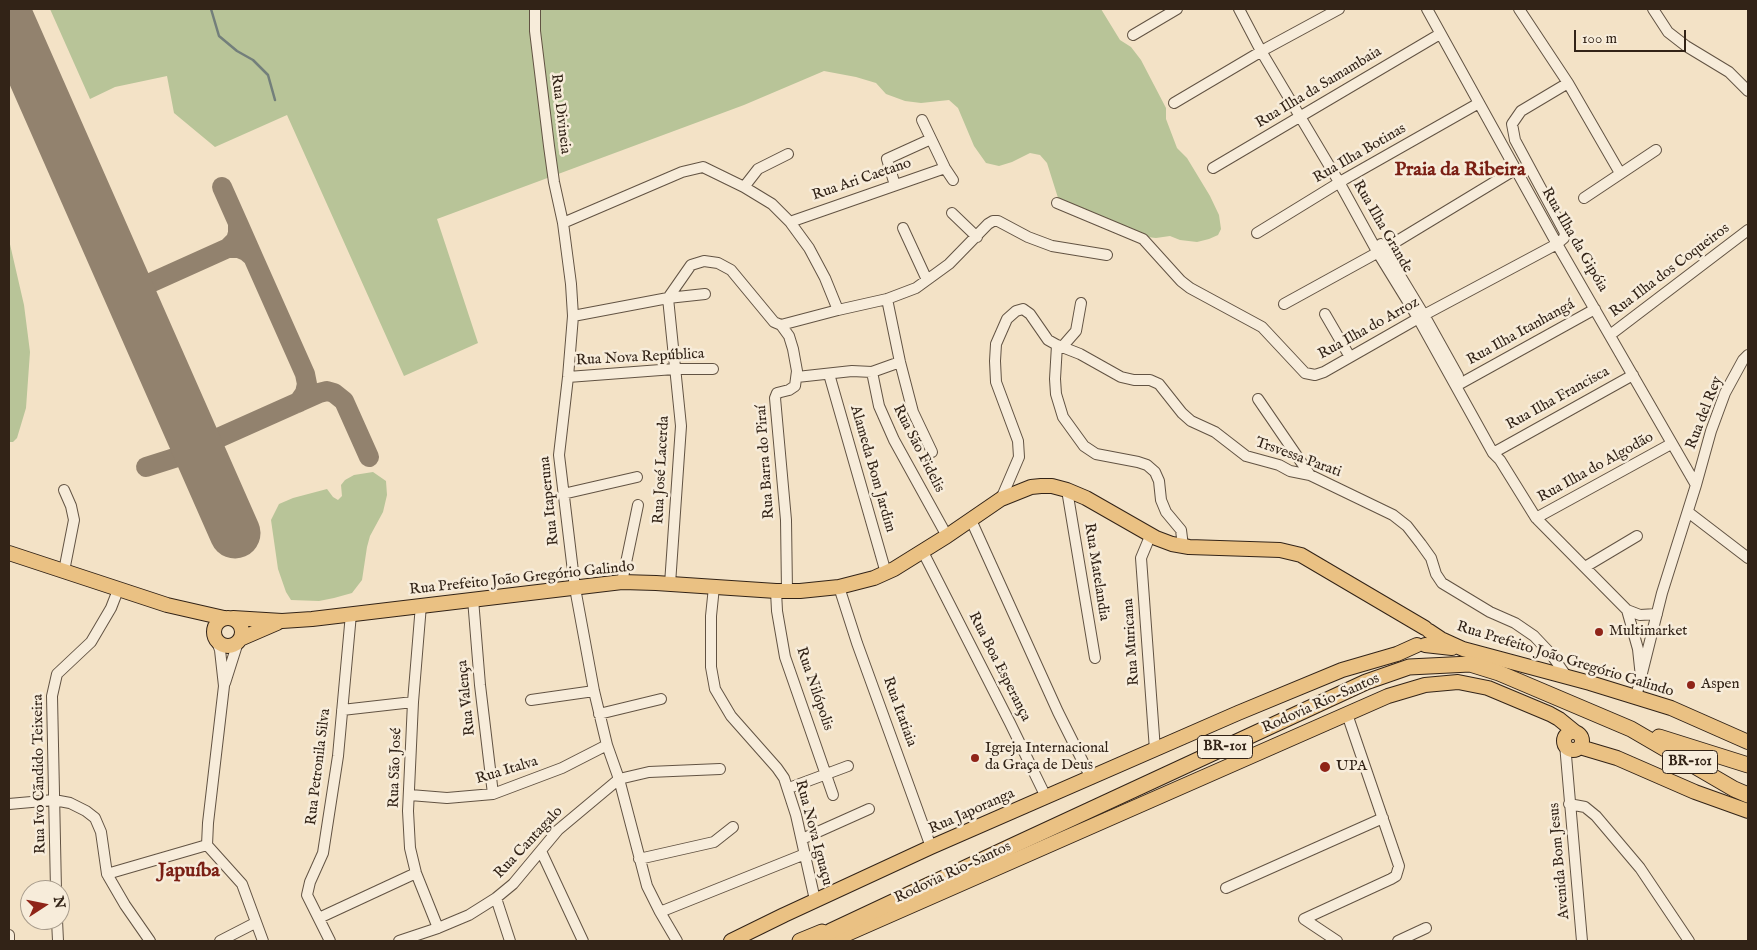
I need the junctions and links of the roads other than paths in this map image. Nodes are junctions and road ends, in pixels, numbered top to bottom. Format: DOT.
graph roads {
  1 [pos="535,9"];
  2 [pos="1177,9"];
  3 [pos="1239,9"];
  4 [pos="1246,9"];
  5 [pos="1339,9"];
  6 [pos="1427,9"];
  7 [pos="1519,9"];
  8 [pos="1653,9"];
  9 [pos="1440,34"];
  10 [pos="1133,35"];
  11 [pos="1264,50"];
  12 [pos="1568,83"];
  13 [pos="1748,91"];
  14 [pos="1174,103"];
  15 [pos="1479,103"];
  16 [pos="1304,116"];
  17 [pos="922,120"];
  18 [pos="931,139"];
  19 [pos="1656,150"];
  20 [pos="788,154"];
  21 [pos="945,168"];
  22 [pos="1213,168"];
  23 [pos="1516,169"];
  24 [pos="1620,173"];
  25 [pos="953,180"];
  26 [pos="1342,180"];
  27 [pos="895,185"];
  28 [pos="744,187"];
  29 [pos="1584,198"];
  30 [pos="1057,204"];
  31 [pos="952,213"];
  32 [pos="790,222"];
  33 [pos="563,223"];
  34 [pos="904,228"];
  35 [pos="1748,230"];
  36 [pos="1257,233"];
  37 [pos="977,237"];
  38 [pos="1557,244"];
  39 [pos="1381,251"];
  40 [pos="1107,256"];
  41 [pos="927,280"];
  42 [pos="705,294"];
  43 [pos="668,298"];
  44 [pos="887,299"];
  45 [pos="1081,303"];
  46 [pos="1284,304"];
  47 [pos="1596,309"];
  48 [pos="838,310"];
  49 [pos="1325,314"];
  50 [pos="573,316"];
  51 [pos="1421,316"];
  52 [pos="781,325"];
  53 [pos="1610,335"];
  54 [pos="1059,346"];
  55 [pos="1748,355"];
  56 [pos="1350,357"];
  57 [pos="900,362"];
  58 [pos="674,369"];
  59 [pos="713,369"];
  60 [pos="872,372"];
  61 [pos="829,374"];
  62 [pos="1633,375"];
  63 [pos="797,376"];
  64 [pos="568,377"];
  65 [pos="1459,385"];
  66 [pos="1258,399"];
  67 [pos="1671,444"];
  68 [pos="932,452"];
  69 [pos="1497,454"];
  70 [pos="1310,475"];
  71 [pos="637,477"];
  72 [pos="1696,485"];
  73 [pos="64,490"];
  74 [pos="1067,490"];
  75 [pos="563,494"];
  76 [pos="1001,499"];
  77 [pos="638,505"];
  78 [pos="1688,512"];
  79 [pos="1536,518"];
  80 [pos="970,520"];
  81 [pos="1151,534"];
  82 [pos="948,536"];
  83 [pos="1637,536"];
  84 [pos="1183,546"];
  85 [pos="923,552"];
  86 [pos="9,553"];
  87 [pos="1748,558"];
  88 [pos="1585,567"];
  89 [pos="64,571"];
  90 [pos="886,573"];
  91 [pos="622,582"];
  92 [pos="670,584"];
  93 [pos="714,587"];
  94 [pos="838,587"];
  95 [pos="575,588"];
  96 [pos="118,590"];
  97 [pos="782,591"];
  98 [pos="473,599"];
  99 [pos="421,605"];
  100 [pos="175,607"];
  101 [pos="1628,610"];
  102 [pos="351,614"];
  103 [pos="1657,614"];
  104 [pos="228,618"];
  105 [pos="282,621"];
  106 [pos="215,636"];
  107 [pos="1421,636"];
  108 [pos="239,640"];
  109 [pos="1095,658"];
  110 [pos="1567,677"];
  111 [pos="1641,677"];
  112 [pos="224,686"];
  113 [pos="594,691"];
  114 [pos="1636,697"];
  115 [pos="661,699"];
  116 [pos="531,700"];
  117 [pos="414,702"];
  118 [pos="342,710"];
  119 [pos="599,714"];
  120 [pos="1348,714"];
  121 [pos="1632,729"];
  122 [pos="1574,741"];
  123 [pos="1748,742"];
  124 [pos="607,745"];
  125 [pos="1154,750"];
  126 [pos="1748,765"];
  127 [pos="848,766"];
  128 [pos="720,769"];
  129 [pos="826,774"];
  130 [pos="1091,778"];
  131 [pos="619,779"];
  132 [pos="789,788"];
  133 [pos="493,794"];
  134 [pos="410,795"];
  135 [pos="833,795"];
  136 [pos="1748,795"];
  137 [pos="1046,797"];
  138 [pos="54,800"];
  139 [pos="9,804"];
  140 [pos="1569,804"];
  141 [pos="869,809"];
  142 [pos="1748,812"];
  143 [pos="1383,818"];
  144 [pos="733,827"];
  145 [pos="802,839"];
  146 [pos="207,845"];
  147 [pos="932,847"];
  148 [pos="541,851"];
  149 [pos="805,854"];
  150 [pos="640,859"];
  151 [pos="416,873"];
  152 [pos="107,874"];
  153 [pos="56,880"];
  154 [pos="1226,888"];
  155 [pos="496,898"];
  156 [pos="815,900"];
  157 [pos="660,912"];
  158 [pos="319,918"];
  159 [pos="255,923"];
  160 [pos="438,928"];
  161 [pos="1426,928"];
  162 [pos="9,935"];
  163 [pos="831,936"];
  164 [pos="9,941"];
  165 [pos="150,941"];
  166 [pos="220,941"];
  167 [pos="263,941"];
  168 [pos="330,941"];
  169 [pos="399,941"];
  170 [pos="510,941"];
  171 [pos="583,941"];
  172 [pos="677,941"];
  173 [pos="731,941"];
  174 [pos="800,941"];
  175 [pos="815,941"];
  176 [pos="1337,941"];
  177 [pos="1398,941"];
  178 [pos="1582,941"];
  179 [pos="1689,941"];
  1 -- 33 [label="street, Rua Divineia"];
  2 -- 10 [label="street"];
  3 -- 11 [label="street, Rua Ilha Grande"];
  4 -- 11 [label="street, Rua Ilha Grande"];
  5 -- 11 [label="street"];
  6 -- 9 [label="street, Rua Ilha da Gipóia"];
  7 -- 12 [label="street"];
  8 -- 13 [label="street"];
  9 -- 15 [label="street, Rua Ilha da Gipóia"];
  9 -- 16 [label="street, Rua Ilha da Samambaia"];
  11 -- 14 [label="street"];
  11 -- 16 [label="street, Rua Ilha Grande"];
  12 -- 24 [label="street"];
  12 -- 38 [label="street"];
  15 -- 23 [label="street, Rua Ilha da Gipóia"];
  15 -- 26 [label="street, Rua Ilha Botinas"];
  16 -- 22 [label="street, Rua Ilha da Samambaia"];
  16 -- 26 [label="street, Rua Ilha Grande"];
  17 -- 18 [label="street"];
  18 -- 21 [label="street"];
  18 -- 27 [label="street"];
  19 -- 24 [label="street"];
  20 -- 28 [label="street"];
  21 -- 25 [label="street"];
  21 -- 27 [label="street, Rua Ari Caetano"];
  23 -- 38 [label="street, Rua Ilha da Gipóia"];
  23 -- 39 [label="street"];
  24 -- 29 [label="street"];
  26 -- 36 [label="street, Rua Ilha Botinas"];
  26 -- 39 [label="street, Rua Ilha Grande"];
  27 -- 32 [label="street, Rua Ari Caetano"];
  28 -- 32 [label="street"];
  28 -- 33 [label="street"];
  30 -- 56 [label="street, Rua Ilha do Arroz"];
  31 -- 37 [label="street"];
  32 -- 48 [label="street"];
  33 -- 50 [label="street, Rua Itaperuna"];
  34 -- 41 [label="street"];
  35 -- 53 [label="street, Rua Ilha dos Coqueiros"];
  37 -- 40 [label="street"];
  37 -- 41 [label="street"];
  38 -- 47 [label="street, Rua Ilha da Gipóia"];
  38 -- 51 [label="street, Rua Ilha do Arroz"];
  39 -- 46 [label="street"];
  39 -- 51 [label="street, Rua Ilha Grande"];
  41 -- 44 [label="street"];
  42 -- 43 [label="street"];
  43 -- 50 [label="street"];
  43 -- 52 [label="street"];
  43 -- 58 [label="street, Rua José Lacerda"];
  44 -- 48 [label="street"];
  44 -- 57 [label="street"];
  45 -- 54 [label="street"];
  47 -- 53 [label="street, Rua Ilha da Gipóia"];
  47 -- 65 [label="street, Rua Ilha Itanhangá"];
  48 -- 52 [label="street"];
  49 -- 56 [label="street"];
  50 -- 64 [label="street, Rua Itaperuna"];
  51 -- 56 [label="street, Rua Ilha do Arroz"];
  51 -- 65 [label="street, Rua Ilha Grande"];
  52 -- 63 [label="street"];
  53 -- 62 [label="street, Rua Ilha da Gipóia"];
  54 -- 70 [label="street, Trsvessa Parati"];
  54 -- 76 [label="street, Trsvessa Parati"];
  54 -- 84 [label="street"];
  55 -- 72 [label="street, Rua del Rey"];
  57 -- 60 [label="street"];
  57 -- 68 [label="street"];
  58 -- 59 [label="street, Rua Nova República"];
  58 -- 64 [label="street, Rua Nova República"];
  58 -- 92 [label="street, Rua José Lacerda"];
  60 -- 61 [label="street"];
  60 -- 82 [label="street, Rua São Fidelis"];
  61 -- 63 [label="street"];
  61 -- 90 [label="street, Alameda Bom Jardim"];
  62 -- 67 [label="street, Rua Ilha da Gipóia"];
  62 -- 69 [label="street, Rua Ilha Francisca"];
  63 -- 97 [label="street, Rua Barra do Piraí"];
  64 -- 75 [label="street, Rua Itaperuna"];
  65 -- 69 [label="street, Rua Ilha Grande"];
  66 -- 70 [label="street"];
  67 -- 72 [label="street, Rua Ilha da Gipóia"];
  67 -- 79 [label="street, Rua Ilha do Algodão"];
  69 -- 79 [label="street, Rua Ilha Grande"];
  70 -- 110 [label="street, Trsvessa Parati"];
  71 -- 75 [label="street"];
  72 -- 78 [label="street, Rua del Rey"];
  73 -- 89 [label="street"];
  74 -- 76 [label="main road, Rua Prefeito João Gregório Galindo"];
  74 -- 81 [label="main road, Rua Prefeito João Gregório Galindo"];
  74 -- 109 [label="street, Rua Matelandia"];
  75 -- 95 [label="street, Rua Itaperuna"];
  76 -- 80 [label="main road, Rua Prefeito João Gregório Galindo"];
  77 -- 91 [label="street"];
  78 -- 87 [label="street"];
  78 -- 103 [label="street, Rua del Rey"];
  79 -- 88 [label="street, Rua Ilha Grande"];
  80 -- 82 [label="main road, Rua Prefeito João Gregório Galindo"];
  80 -- 130 [label="street"];
  81 -- 84 [label="main road, Rua Prefeito João Gregório Galindo"];
  81 -- 125 [label="street, Rua Muricana"];
  82 -- 85 [label="main road, Rua Prefeito João Gregório Galindo"];
  83 -- 88 [label="street"];
  84 -- 107 [label="main road, Rua Prefeito João Gregório Galindo"];
  85 -- 90 [label="main road, Rua Prefeito João Gregório Galindo"];
  85 -- 137 [label="street, Rua Boa Esperança"];
  86 -- 89 [label="main road, Rua Prefeito João Gregório Galindo"];
  88 -- 101 [label="street, Rua Ilha Grande"];
  89 -- 96 [label="main road, Rua Prefeito João Gregório Galindo"];
  90 -- 94 [label="main road, Rua Prefeito João Gregório Galindo"];
  91 -- 92 [label="main road, Rua Prefeito João Gregório Galindo"];
  91 -- 95 [label="main road, Rua Prefeito João Gregório Galindo"];
  92 -- 93 [label="main road, Rua Prefeito João Gregório Galindo"];
  93 -- 97 [label="main road, Rua Prefeito João Gregório Galindo"];
  93 -- 132 [label="street, Rua Nova Iguaçu"];
  94 -- 97 [label="main road, Rua Prefeito João Gregório Galindo"];
  94 -- 147 [label="street, Rua Itatiaia"];
  95 -- 98 [label="main road, Rua Prefeito João Gregório Galindo"];
  95 -- 113 [label="street, Rua Itaperuna"];
  96 -- 100 [label="main road, Rua Prefeito João Gregório Galindo"];
  96 -- 138 [label="street, Rua Ivo Cãndido Teixeira"];
  97 -- 129 [label="street, Rua Nilópolis"];
  98 -- 99 [label="main road, Rua Prefeito João Gregório Galindo"];
  98 -- 133 [label="street, Rua Valença"];
  99 -- 102 [label="main road, Rua Prefeito João Gregório Galindo"];
  99 -- 117 [label="street, Rua São José"];
  100 -- 104 [label="main road, Rua Prefeito João Gregório Galindo"];
  100 -- 106 [label="main road, Rua Prefeito João Gregório Galindo"];
  101 -- 103 [label="street"];
  101 -- 111 [label="street"];
  102 -- 105 [label="main road, Rua Prefeito João Gregório Galindo"];
  102 -- 118 [label="street, Rua Petronila Silva"];
  103 -- 111 [label="street, Rua del Rey"];
  104 -- 105 [label="main road, Rua Prefeito João Gregório Galindo"];
  104 -- 106 [label="main road"];
  104 -- 108 [label="main road"];
  105 -- 108 [label="main road, Rua Prefeito João Gregório Galindo"];
  106 -- 108 [label="main road"];
  106 -- 112 [label="street"];
  107 -- 110 [label="main road, Rua Prefeito João Gregório Galindo"];
  107 -- 125 [label="main road, Rua Japoranga"];
  108 -- 112 [label="street"];
  110 -- 114 [label="main road, Rua Prefeito João Gregório Galindo"];
  111 -- 114 [label="street, Rua del Rey"];
  112 -- 146 [label="street"];
  113 -- 116 [label="street"];
  113 -- 119 [label="street, Rua Itaperuna"];
  114 -- 123 [label="main road, Rua Prefeito João Gregório Galindo"];
  115 -- 119 [label="street"];
  117 -- 118 [label="street"];
  117 -- 134 [label="street, Rua São José"];
  118 -- 158 [label="street, Rua Petronila Silva"];
  119 -- 124 [label="street, Rua Itaperuna"];
  120 -- 122 [label="main road"];
  120 -- 143 [label="street"];
  120 -- 163 [label="main road"];
  121 -- 126 [label="highway, Rodovia Rio-Santos / BR-101"];
  121 -- 136 [label="highway, Rodovia Rio-Santos / BR-101"];
  121 -- 163 [label="highway, Rodovia Rio-Santos / BR-101"];
  122 -- 140 [label="street, Avenida Bom Jesus"];
  122 -- 142 [label="main road"];
  124 -- 131 [label="street, Rua Itaperuna"];
  124 -- 133 [label="street, Rua Italva"];
  125 -- 130 [label="main road, Rua Japoranga"];
  127 -- 129 [label="street"];
  128 -- 131 [label="street"];
  129 -- 132 [label="street"];
  129 -- 135 [label="street, Rua Nilópolis"];
  130 -- 137 [label="main road, Rua Japoranga"];
  131 -- 148 [label="street, Rua Cantagalo"];
  131 -- 150 [label="street, Rua Itaperuna"];
  132 -- 145 [label="street, Rua Nova Iguaçu"];
  133 -- 134 [label="street, Rua Italva"];
  134 -- 151 [label="street, Rua São José"];
  137 -- 147 [label="main road, Rua Japoranga"];
  138 -- 139 [label="street"];
  138 -- 152 [label="street"];
  138 -- 153 [label="street, Rua Ivo Cãndido Teixeira"];
  140 -- 178 [label="street, Avenida Bom Jesus"];
  140 -- 179 [label="street"];
  141 -- 145 [label="street"];
  143 -- 154 [label="street"];
  143 -- 176 [label="street"];
  144 -- 150 [label="street"];
  145 -- 149 [label="street, Rua Nova Iguaçu"];
  146 -- 152 [label="street"];
  146 -- 159 [label="street"];
  147 -- 156 [label="main road, Rua Japoranga"];
  148 -- 155 [label="street, Rua Cantagalo"];
  148 -- 171 [label="street"];
  149 -- 156 [label="street, Rua Nova Iguaçu"];
  149 -- 157 [label="street"];
  150 -- 157 [label="street, Rua Itaperuna"];
  151 -- 158 [label="street"];
  151 -- 160 [label="street, Rua São José"];
  152 -- 165 [label="street"];
  155 -- 160 [label="street, Rua Cantagalo"];
  155 -- 170 [label="street"];
  156 -- 173 [label="main road, Rua Japoranga"];
  157 -- 172 [label="street, Rua Itaperuna"];
  158 -- 168 [label="street, Rua Petronila Silva"];
  159 -- 166 [label="street"];
  159 -- 167 [label="street"];
  160 -- 169 [label="street, Rua Cantagalo"];
  161 -- 177 [label="street"];
  162 -- 164 [label="street"];
  163 -- 174 [label="highway, Rodovia Rio-Santos / BR-101"];
  163 -- 175 [label="highway, Rodovia Rio-Santos / BR-101"];
}
